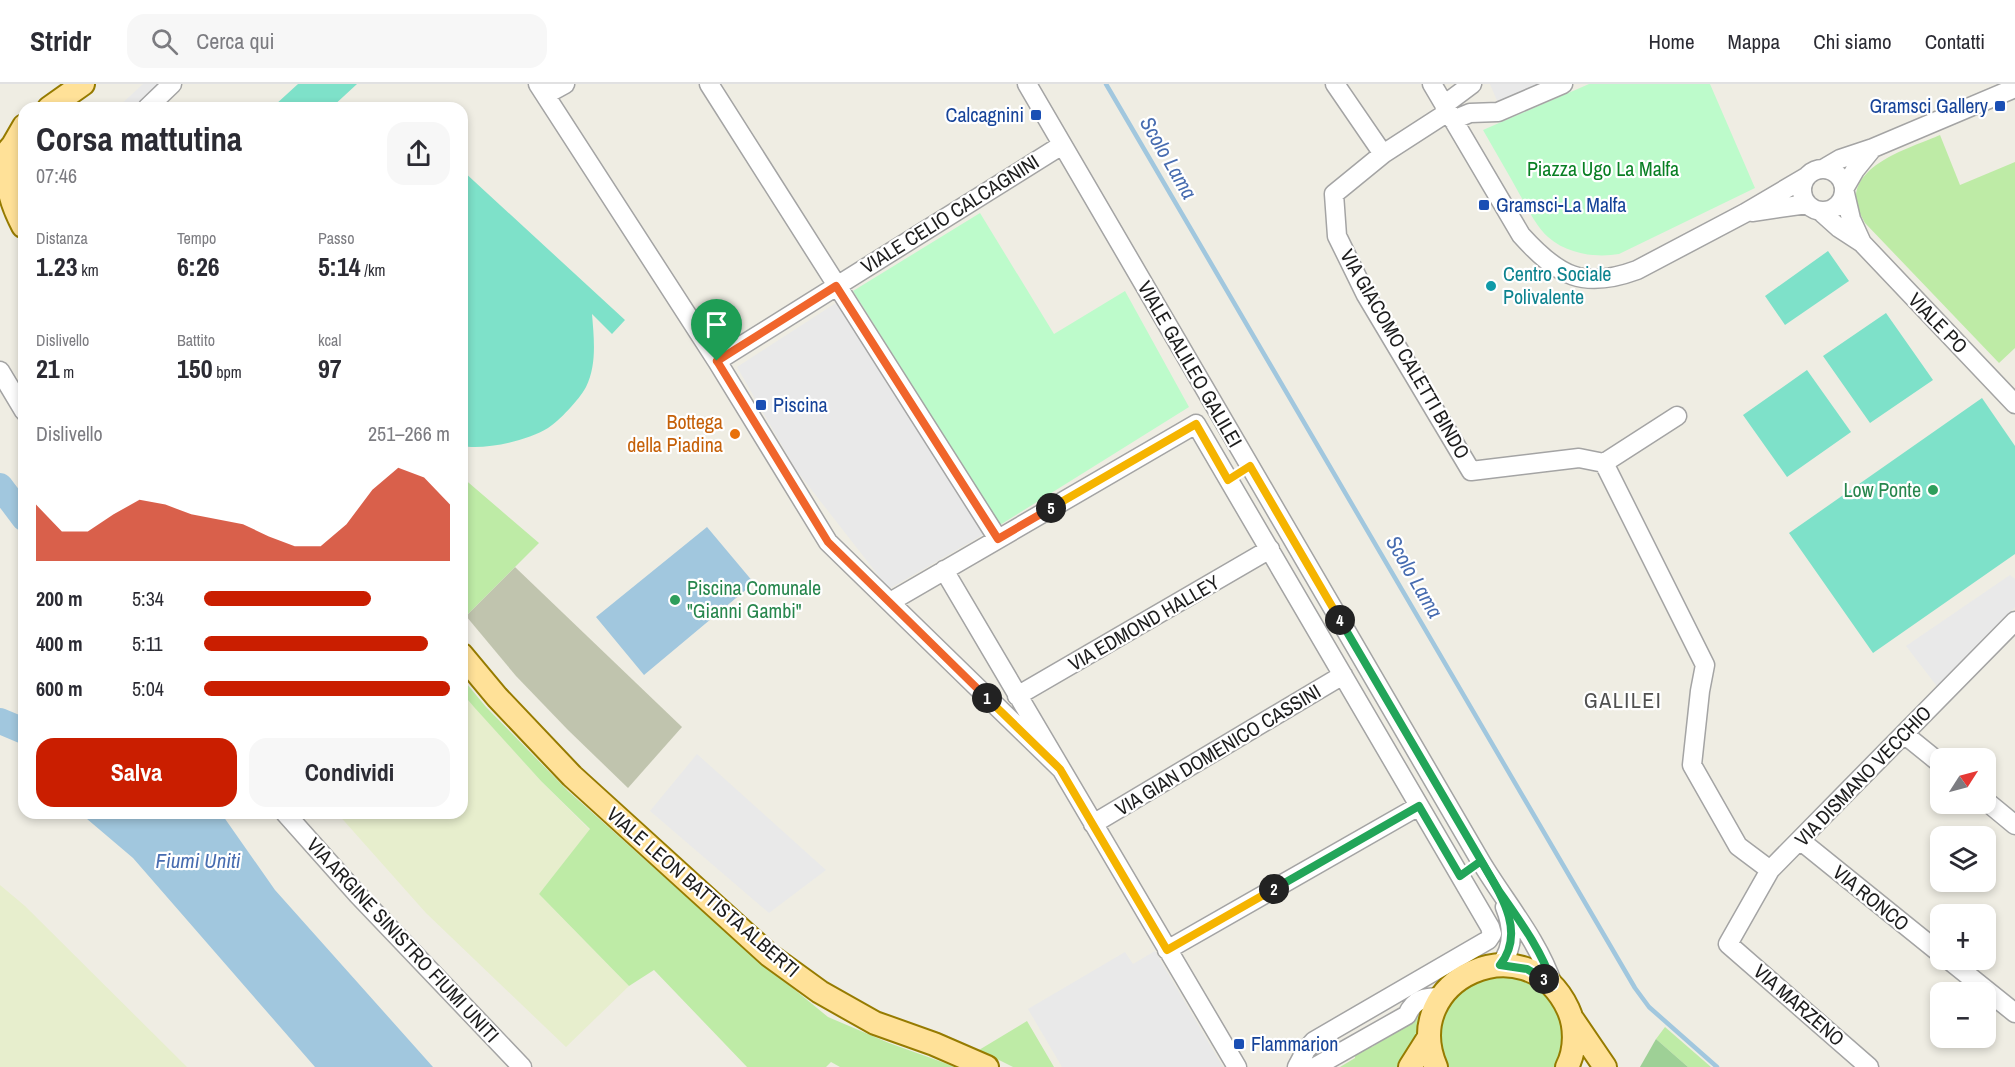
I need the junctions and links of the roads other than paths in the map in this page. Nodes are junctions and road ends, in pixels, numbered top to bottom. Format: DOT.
graph roads {
  1 [pos="83,84"];
  2 [pos="172,84"];
  3 [pos="565,84"];
  4 [pos="709,84"];
  5 [pos="1027,84"];
  6 [pos="1335,84"];
  7 [pos="1432,84"];
  8 [pos="1472,84"];
  9 [pos="1563,84"];
  10 [pos="2013,89"];
  11 [pos="542,90"];
  12 [pos="58,102"];
  13 [pos="153,102"];
  14 [pos="1448,112"];
  15 [pos="1485,112"];
  16 [pos="12,139"];
  17 [pos="1062,145"];
  18 [pos="1873,148"];
  19 [pos="1383,154"];
  20 [pos="1823,169"];
  21 [pos="1806,177"];
  22 [pos="1844,189"];
  23 [pos="1813,208"];
  24 [pos="0,210"];
  25 [pos="1745,213"];
  26 [pos="18,216"];
  27 [pos="18,223"];
  28 [pos="1862,243"];
  29 [pos="836,286"];
  30 [pos="717,361"];
  31 [pos="0,371"];
  32 [pos="18,401"];
  33 [pos="2015,404"];
  34 [pos="1677,416"];
  35 [pos="1604,463"];
  36 [pos="1250,466"];
  37 [pos="1228,480"];
  38 [pos="998,539"];
  39 [pos="1270,549"];
  40 [pos="944,570"];
  41 [pos="890,602"];
  42 [pos="1336,614"];
  43 [pos="2015,621"];
  44 [pos="1315,626"];
  45 [pos="468,662"];
  46 [pos="1343,675"];
  47 [pos="1017,696"];
  48 [pos="1904,734"];
  49 [pos="1930,755"];
  50 [pos="1060,769"];
  51 [pos="1419,806"];
  52 [pos="1996,809"];
  53 [pos="290,819"];
  54 [pos="1093,824"];
  55 [pos="2015,825"];
  56 [pos="1801,842"];
  57 [pos="1481,861"];
  58 [pos="1770,870"];
  59 [pos="1460,876"];
  60 [pos="1499,891"];
  61 [pos="1728,944"];
  62 [pos="1930,945"];
  63 [pos="1167,950"];
  64 [pos="1500,965"];
  65 [pos="1437,970"];
  66 [pos="1961,970"];
  67 [pos="1467,974"];
  68 [pos="1553,985"];
  69 [pos="1400,991"];
  70 [pos="1441,997"];
  71 [pos="1411,1006"];
  72 [pos="2015,1013"];
  73 [pos="1572,1019"];
  74 [pos="1429,1037"];
  75 [pos="1233,1060"];
  76 [pos="522,1067"];
  77 [pos="987,1067"];
  78 [pos="1303,1067"];
  79 [pos="1410,1067"];
  80 [pos="1436,1067"];
  81 [pos="1567,1067"];
  82 [pos="1605,1067"];
  83 [pos="1869,1067"];
  1 -- 12 [label="main road"];
  2 -- 13 [label="street"];
  3 -- 11 [label="street"];
  4 -- 29 [label="street"];
  5 -- 17 [label="street, VIALE GALILEO GALILEI"];
  6 -- 19 [label="street"];
  7 -- 14 [label="street"];
  8 -- 14 [label="street"];
  8 -- 15 [label="street"];
  9 -- 15 [label="street"];
  10 -- 18 [label="street"];
  11 -- 30 [label="street"];
  14 -- 15 [label="street"];
  14 -- 19 [label="street, VIA GIACOMO CALETTI BINDO"];
  14 -- 25 [label="street"];
  16 -- 26 [label="main road"];
  17 -- 29 [label="street, VIALE CELIO CALCAGNINI"];
  17 -- 36 [label="street, VIALE GALILEO GALILEI"];
  18 -- 20 [label="street"];
  18 -- 22 [label="street"];
  19 -- 35 [label="street, VIA GIACOMO CALETTI BINDO"];
  20 -- 21 [label="street"];
  20 -- 22 [label="street"];
  21 -- 23 [label="street"];
  21 -- 25 [label="street"];
  22 -- 23 [label="street"];
  22 -- 28 [label="street, VIALE PO"];
  23 -- 25 [label="street"];
  23 -- 28 [label="street, VIALE PO"];
  24 -- 27 [label="main road"];
  28 -- 33 [label="street, VIALE PO"];
  29 -- 30 [label="street, VIALE CELIO CALCAGNINI"];
  29 -- 38 [label="street"];
  30 -- 41 [label="street"];
  31 -- 32 [label="street"];
  34 -- 35 [label="street"];
  35 -- 58 [label="street"];
  36 -- 37 [label="street"];
  36 -- 42 [label="street, VIALE GALILEO GALILEI"];
  37 -- 38 [label="street"];
  37 -- 39 [label="street"];
  38 -- 40 [label="street"];
  39 -- 44 [label="street"];
  39 -- 47 [label="street, VIA EDMOND HALLEY"];
  40 -- 41 [label="street"];
  40 -- 47 [label="street"];
  41 -- 50 [label="street"];
  42 -- 44 [label="street"];
  42 -- 57 [label="street, VIALE GALILEO GALILEI"];
  43 -- 48 [label="street, VIA DISMANO VECCHIO"];
  44 -- 46 [label="street"];
  45 -- 77 [label="main road, VIALE LEON BATTISTA ALBERTI"];
  46 -- 51 [label="street"];
  46 -- 54 [label="street, VIA GIAN DOMENICO CASSINI"];
  47 -- 50 [label="street"];
  48 -- 49 [label="street"];
  48 -- 56 [label="street, VIA DISMANO VECCHIO"];
  50 -- 54 [label="street"];
  51 -- 59 [label="street"];
  51 -- 63 [label="street"];
  52 -- 55 [label="street"];
  53 -- 76 [label="street, VIA ARGINE SINISTRO FIUMI UNITI"];
  54 -- 63 [label="street"];
  56 -- 58 [label="street, VIA DISMANO VECCHIO"];
  56 -- 62 [label="street, VIA RONCO"];
  57 -- 59 [label="street"];
  57 -- 60 [label="street, VIALE GALILEO GALILEI"];
  58 -- 61 [label="street, VIA DISMANO VECCHIO"];
  59 -- 65 [label="street"];
  60 -- 64 [label="street"];
  60 -- 68 [label="street"];
  61 -- 83 [label="street, VIA MARZENO"];
  63 -- 75 [label="street"];
  64 -- 67 [label="main road"];
  64 -- 68 [label="main road"];
  65 -- 67 [label="street"];
  65 -- 69 [label="street"];
  66 -- 72 [label="street"];
  67 -- 70 [label="main road"];
  68 -- 73 [label="main road"];
  69 -- 71 [label="street"];
  69 -- 78 [label="street"];
  70 -- 71 [label="street"];
  70 -- 74 [label="main road"];
  71 -- 78 [label="street"];
  73 -- 81 [label="main road"];
  73 -- 82 [label="main road"];
  74 -- 79 [label="main road"];
  74 -- 80 [label="main road"];
}
